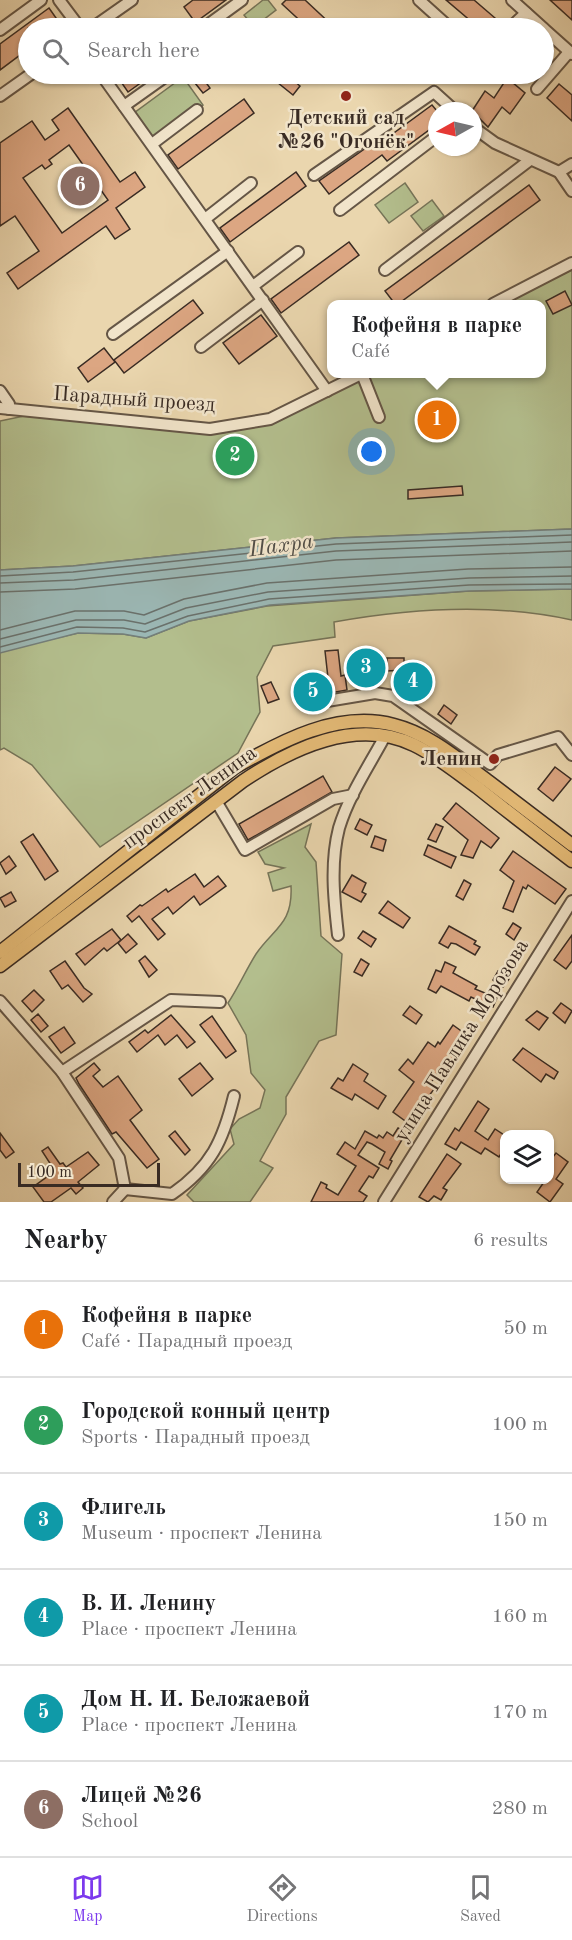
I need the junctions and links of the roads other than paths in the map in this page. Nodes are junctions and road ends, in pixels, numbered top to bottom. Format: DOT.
graph roads {
  1 [pos="41,0"];
  2 [pos="58,0"];
  3 [pos="132,0"];
  4 [pos="242,0"];
  5 [pos="418,0"];
  6 [pos="512,0"];
  7 [pos="526,13"];
  8 [pos="72,18"];
  9 [pos="106,18"];
  10 [pos="217,18"];
  11 [pos="439,18"];
  12 [pos="521,18"];
  13 [pos="531,18"];
  14 [pos="0,30"];
  15 [pos="554,39"];
  16 [pos="570,53"];
  17 [pos="554,70"];
  18 [pos="18,83"];
  19 [pos="108,84"];
  20 [pos="155,84"];
  21 [pos="542,84"];
  22 [pos="537,89"];
  23 [pos="0,96"];
  24 [pos="445,102"];
  25 [pos="124,106"];
  26 [pos="197,110"];
  27 [pos="482,134"];
  28 [pos="428,143"];
  29 [pos="152,144"];
  30 [pos="530,160"];
  31 [pos="572,164"];
  32 [pos="559,172"];
  33 [pos="314,175"];
  34 [pos="251,183"];
  35 [pos="572,191"];
  36 [pos="340,210"];
  37 [pos="204,219"];
  38 [pos="228,251"];
  39 [pos="298,252"];
  40 [pos="572,263"];
  41 [pos="385,270"];
  42 [pos="253,286"];
  43 [pos="263,300"];
  44 [pos="501,300"];
  45 [pos="113,334"];
  46 [pos="201,347"];
  47 [pos="353,378"];
  48 [pos="363,378"];
  49 [pos="327,391"];
  50 [pos="0,392"];
  51 [pos="4,409"];
  52 [pos="379,417"];
  53 [pos="321,702"];
  54 [pos="385,736"];
  55 [pos="572,755"];
  56 [pos="352,795"];
  57 [pos="216,801"];
  58 [pos="572,845"];
  59 [pos="572,861"];
  60 [pos="572,901"];
  61 [pos="338,935"];
  62 [pos="0,952"];
  63 [pos="0,966"];
  64 [pos="0,1001"];
  65 [pos="220,1002"];
  66 [pos="62,1072"];
  67 [pos="234,1096"];
  68 [pos="124,1189"];
  69 [pos="114,1202"];
  70 [pos="384,1202"];
  1 -- 14 [label="street"];
  2 -- 8 [label="street"];
  3 -- 9 [label="street"];
  4 -- 10 [label="street"];
  5 -- 11 [label="street"];
  6 -- 7 [label="street"];
  7 -- 12 [label="street"];
  7 -- 13 [label="street"];
  15 -- 16 [label="street"];
  16 -- 17 [label="street"];
  18 -- 23 [label="street"];
  19 -- 25 [label="street"];
  20 -- 25 [label="street"];
  21 -- 22 [label="street"];
  24 -- 33 [label="street"];
  25 -- 29 [label="street"];
  26 -- 29 [label="street"];
  27 -- 30 [label="street"];
  28 -- 36 [label="street"];
  29 -- 37 [label="street"];
  30 -- 32 [label="street"];
  30 -- 41 [label="street"];
  31 -- 32 [label="street"];
  32 -- 35 [label="street"];
  34 -- 37 [label="street"];
  37 -- 38 [label="street"];
  38 -- 42 [label="street"];
  38 -- 45 [label="street"];
  39 -- 42 [label="street"];
  40 -- 44 [label="street"];
  42 -- 43 [label="street"];
  43 -- 46 [label="street"];
  43 -- 49 [label="street"];
  47 -- 49 [label="street, Парадный проезд"];
  48 -- 52 [label="street"];
  49 -- 51 [label="street, Парадный проезд"];
  50 -- 51 [label="street"];
  53 -- 55 [label="street"];
  54 -- 56 [label="street"];
  54 -- 57 [label="main road, проспект Ленина"];
  54 -- 59 [label="main road, проспект Ленина"];
  56 -- 57 [label="street"];
  56 -- 61 [label="street"];
  57 -- 63 [label="main road, проспект Ленина"];
  58 -- 62 [label="main road, проспект Ленина"];
  60 -- 70 [label="street, улица Павлика Морозова"];
  64 -- 66 [label="street"];
  65 -- 66 [label="street"];
  66 -- 68 [label="street"];
  67 -- 68 [label="street"];
  68 -- 69 [label="street"];
}
